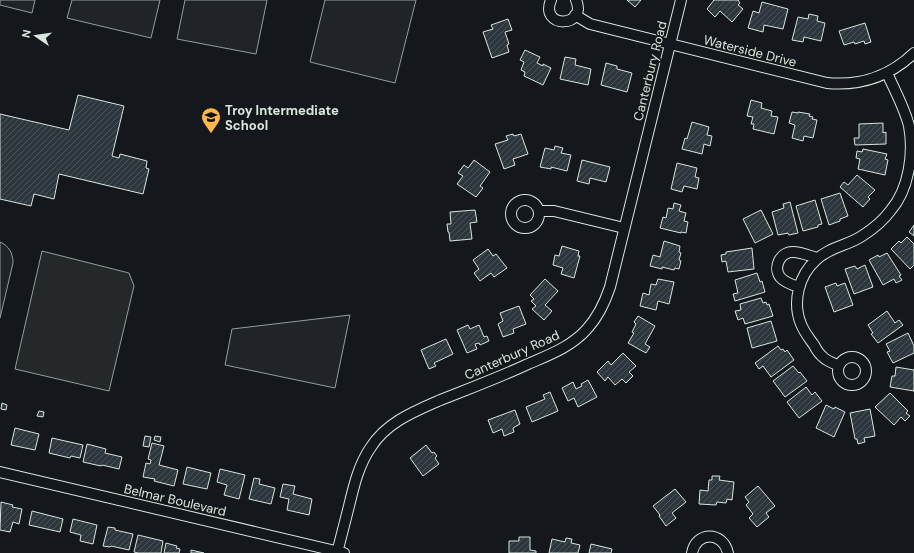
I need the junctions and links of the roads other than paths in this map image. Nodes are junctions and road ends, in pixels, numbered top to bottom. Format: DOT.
graph roads {
  1 [pos="551,0"];
  2 [pos="576,0"];
  3 [pos="681,0"];
  4 [pos="575,15"];
  5 [pos="670,44"];
  6 [pos="914,53"];
  7 [pos="886,73"];
  8 [pos="539,211"];
  9 [pos="624,228"];
  10 [pos="817,258"];
  11 [pos="799,287"];
  12 [pos="838,366"];
  13 [pos="0,472"];
  14 [pos="339,552"];
  15 [pos="692,553"];
  16 [pos="728,553"];
  1 -- 4 [label="street"];
  2 -- 4 [label="street"];
  3 -- 5 [label="street, Canterbury Road"];
  4 -- 5 [label="street, Waterside Drive"];
  5 -- 7 [label="street, Waterside Drive"];
  5 -- 9 [label="street, Canterbury Road"];
  6 -- 7 [label="street, Waterside Drive"];
  7 -- 10 [label="street"];
  8 -- 9 [label="street"];
  9 -- 14 [label="street, Canterbury Road"];
  10 -- 11 [label="street"];
  10 -- 11 [label="street"];
  11 -- 12 [label="street"];
  13 -- 14 [label="street, Belmar Boulevard"];
  15 -- 16 [label="street"];
}
